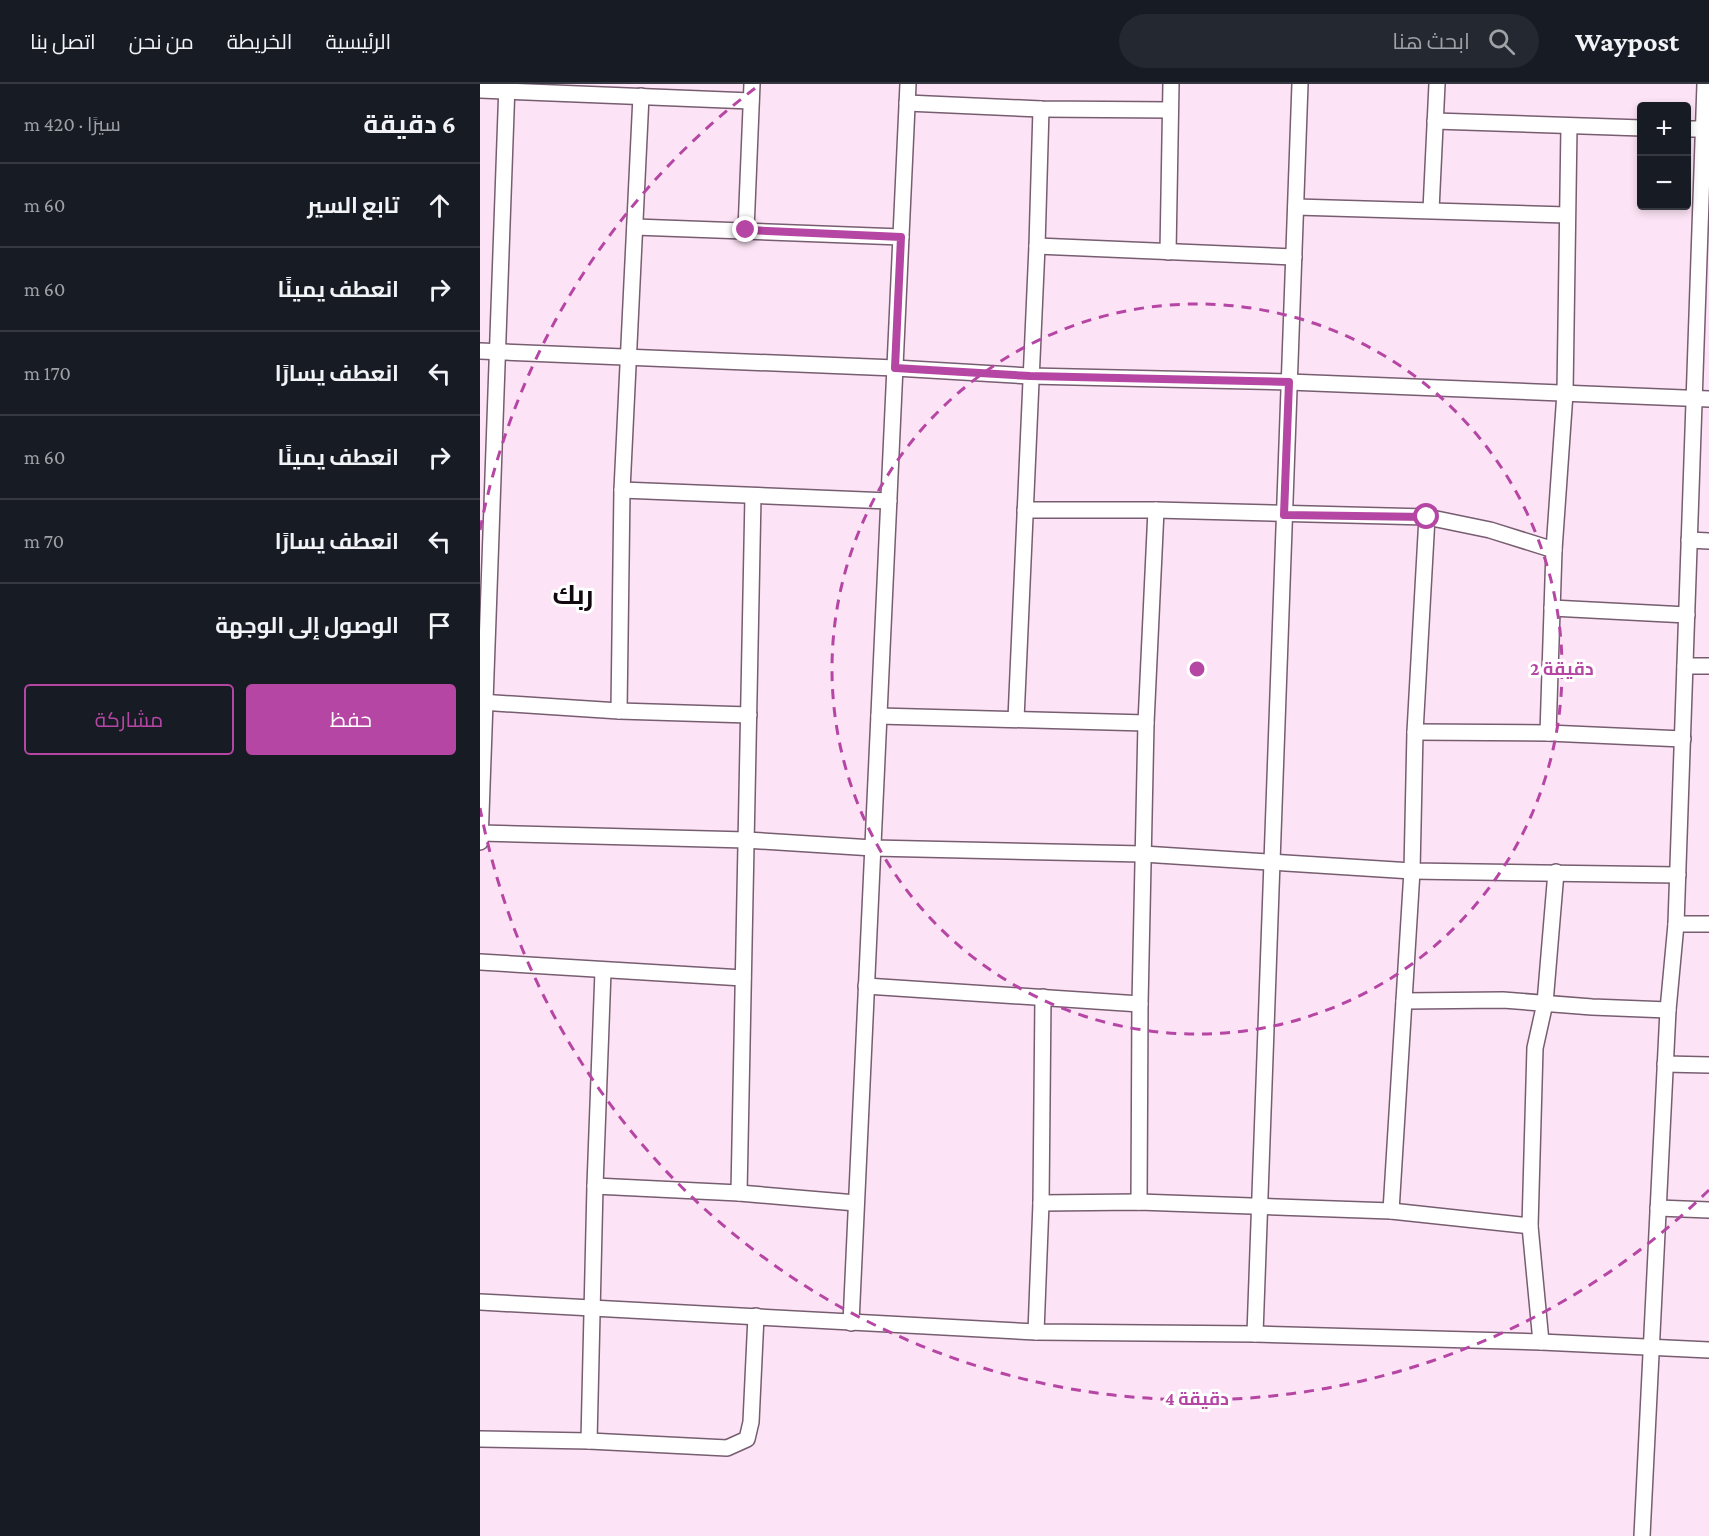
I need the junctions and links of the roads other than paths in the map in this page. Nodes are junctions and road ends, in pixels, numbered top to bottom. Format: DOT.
graph roads {
  1 [pos="752,84"];
  2 [pos="908,84"];
  3 [pos="1171,84"];
  4 [pos="1300,84"];
  5 [pos="1437,84"];
  6 [pos="1706,84"];
  7 [pos="507,87"];
  8 [pos="480,90"];
  9 [pos="640,96"];
  10 [pos="751,100"];
  11 [pos="907,103"];
  12 [pos="1041,109"];
  13 [pos="1170,110"];
  14 [pos="1435,121"];
  15 [pos="1569,126"];
  16 [pos="1637,128"];
  17 [pos="1691,129"];
  18 [pos="1704,129"];
  19 [pos="1296,207"];
  20 [pos="1431,210"];
  21 [pos="1567,215"];
  22 [pos="635,227"];
  23 [pos="746,230"];
  24 [pos="901,237"];
  25 [pos="1037,246"];
  26 [pos="1167,252"];
  27 [pos="1294,257"];
  28 [pos="1704,272"];
  29 [pos="480,351"];
  30 [pos="497,351"];
  31 [pos="630,356"];
  32 [pos="895,368"];
  33 [pos="1030,376"];
  34 [pos="1289,382"];
  35 [pos="1565,393"];
  36 [pos="1702,399"];
  37 [pos="622,490"];
  38 [pos="753,496"];
  39 [pos="889,501"];
  40 [pos="1024,510"];
  41 [pos="1156,510"];
  42 [pos="1284,515"];
  43 [pos="1427,517"];
  44 [pos="1689,540"];
  45 [pos="1709,541"];
  46 [pos="1554,550"];
  47 [pos="1552,608"];
  48 [pos="1687,615"];
  49 [pos="1685,666"];
  50 [pos="1709,666"];
  51 [pos="482,702"];
  52 [pos="619,711"];
  53 [pos="749,715"];
  54 [pos="879,716"];
  55 [pos="1016,719"];
  56 [pos="1146,723"];
  57 [pos="1414,732"];
  58 [pos="1548,733"];
  59 [pos="1683,739"];
  60 [pos="480,833"];
  61 [pos="746,840"];
  62 [pos="480,842"];
  63 [pos="873,848"];
  64 [pos="1143,854"];
  65 [pos="1272,862"];
  66 [pos="1412,871"];
  67 [pos="1556,872"];
  68 [pos="1678,875"];
  69 [pos="1676,924"];
  70 [pos="1709,924"];
  71 [pos="480,962"];
  72 [pos="603,971"];
  73 [pos="743,978"];
  74 [pos="867,986"];
  75 [pos="1043,997"];
  76 [pos="1404,1001"];
  77 [pos="1545,1003"];
  78 [pos="1140,1004"];
  79 [pos="1668,1010"];
  80 [pos="1665,1064"];
  81 [pos="1709,1065"];
  82 [pos="595,1186"];
  83 [pos="738,1193"];
  84 [pos="1139,1202"];
  85 [pos="856,1203"];
  86 [pos="1041,1203"];
  87 [pos="1260,1205"];
  88 [pos="1658,1208"];
  89 [pos="1709,1210"];
  90 [pos="1391,1211"];
  91 [pos="1530,1226"];
  92 [pos="480,1302"];
  93 [pos="592,1310"];
  94 [pos="756,1316"];
  95 [pos="851,1323"];
  96 [pos="1036,1332"];
  97 [pos="1255,1334"];
  98 [pos="1541,1342"];
  99 [pos="1652,1348"];
  100 [pos="1709,1350"];
  101 [pos="480,1438"];
  102 [pos="589,1441"];
  103 [pos="1642,1536"];
  1 -- 10 [label="street"];
  2 -- 11 [label="street"];
  3 -- 13 [label="street"];
  4 -- 19 [label="street"];
  5 -- 14 [label="street"];
  6 -- 18 [label="street"];
  7 -- 8 [label="street"];
  7 -- 9 [label="street"];
  7 -- 30 [label="street"];
  9 -- 10 [label="street"];
  9 -- 22 [label="street"];
  10 -- 23 [label="street"];
  11 -- 12 [label="street"];
  11 -- 24 [label="street"];
  12 -- 13 [label="street"];
  12 -- 25 [label="street"];
  13 -- 26 [label="street"];
  14 -- 15 [label="street"];
  14 -- 20 [label="street"];
  15 -- 16 [label="street"];
  15 -- 21 [label="street"];
  17 -- 18 [label="street"];
  18 -- 28 [label="street"];
  19 -- 20 [label="street"];
  19 -- 27 [label="street"];
  20 -- 21 [label="street"];
  21 -- 35 [label="street"];
  22 -- 23 [label="street"];
  22 -- 31 [label="street"];
  23 -- 24 [label="street"];
  24 -- 32 [label="street"];
  25 -- 26 [label="street"];
  25 -- 33 [label="street"];
  26 -- 27 [label="street"];
  27 -- 34 [label="street"];
  28 -- 36 [label="street"];
  29 -- 30 [label="street"];
  30 -- 31 [label="street"];
  30 -- 51 [label="street"];
  31 -- 32 [label="street"];
  31 -- 37 [label="street"];
  32 -- 33 [label="street"];
  32 -- 39 [label="street"];
  33 -- 34 [label="street"];
  33 -- 40 [label="street"];
  34 -- 35 [label="street"];
  34 -- 42 [label="street"];
  35 -- 36 [label="street"];
  35 -- 46 [label="street"];
  36 -- 44 [label="street"];
  37 -- 38 [label="street"];
  37 -- 52 [label="street"];
  38 -- 39 [label="street"];
  38 -- 53 [label="street"];
  39 -- 54 [label="street"];
  40 -- 41 [label="street"];
  40 -- 55 [label="street"];
  41 -- 42 [label="street"];
  41 -- 56 [label="street"];
  42 -- 43 [label="street"];
  42 -- 65 [label="street"];
  43 -- 46 [label="street"];
  43 -- 57 [label="street"];
  44 -- 45 [label="street"];
  44 -- 48 [label="street"];
  46 -- 47 [label="street"];
  47 -- 48 [label="street"];
  47 -- 58 [label="street"];
  48 -- 49 [label="street"];
  49 -- 50 [label="street"];
  49 -- 59 [label="street"];
  51 -- 52 [label="street"];
  51 -- 60 [label="street"];
  52 -- 53 [label="street"];
  53 -- 61 [label="street"];
  54 -- 55 [label="street"];
  54 -- 63 [label="street"];
  55 -- 56 [label="street"];
  56 -- 64 [label="street"];
  57 -- 58 [label="street"];
  57 -- 66 [label="street"];
  58 -- 59 [label="street"];
  59 -- 68 [label="street"];
  60 -- 61 [label="street"];
  60 -- 62 [label="street"];
  61 -- 63 [label="street"];
  61 -- 73 [label="street"];
  63 -- 64 [label="street"];
  63 -- 74 [label="street"];
  64 -- 65 [label="street"];
  64 -- 78 [label="street"];
  65 -- 66 [label="street"];
  65 -- 87 [label="street"];
  66 -- 67 [label="street"];
  66 -- 76 [label="street"];
  67 -- 68 [label="street"];
  67 -- 77 [label="street"];
  68 -- 69 [label="street"];
  69 -- 70 [label="street"];
  69 -- 79 [label="street"];
  71 -- 72 [label="street"];
  72 -- 73 [label="street"];
  72 -- 82 [label="street"];
  73 -- 83 [label="street"];
  74 -- 75 [label="street"];
  74 -- 85 [label="street"];
  75 -- 78 [label="street"];
  75 -- 86 [label="street"];
  76 -- 77 [label="street"];
  76 -- 90 [label="street"];
  77 -- 79 [label="street"];
  77 -- 91 [label="street"];
  78 -- 84 [label="street"];
  79 -- 80 [label="street"];
  80 -- 81 [label="street"];
  80 -- 88 [label="street"];
  82 -- 83 [label="street"];
  82 -- 93 [label="street"];
  83 -- 85 [label="street"];
  84 -- 86 [label="street"];
  84 -- 87 [label="street"];
  85 -- 95 [label="street"];
  86 -- 96 [label="street"];
  87 -- 90 [label="street"];
  87 -- 97 [label="street"];
  88 -- 89 [label="street"];
  88 -- 99 [label="street"];
  90 -- 91 [label="street"];
  91 -- 98 [label="street"];
  92 -- 93 [label="street"];
  93 -- 94 [label="street"];
  93 -- 102 [label="street"];
  94 -- 95 [label="street"];
  94 -- 102 [label="street"];
  95 -- 96 [label="street"];
  96 -- 97 [label="street"];
  97 -- 98 [label="street"];
  98 -- 99 [label="street"];
  99 -- 100 [label="street"];
  99 -- 103 [label="street"];
  101 -- 102 [label="street"];
}
